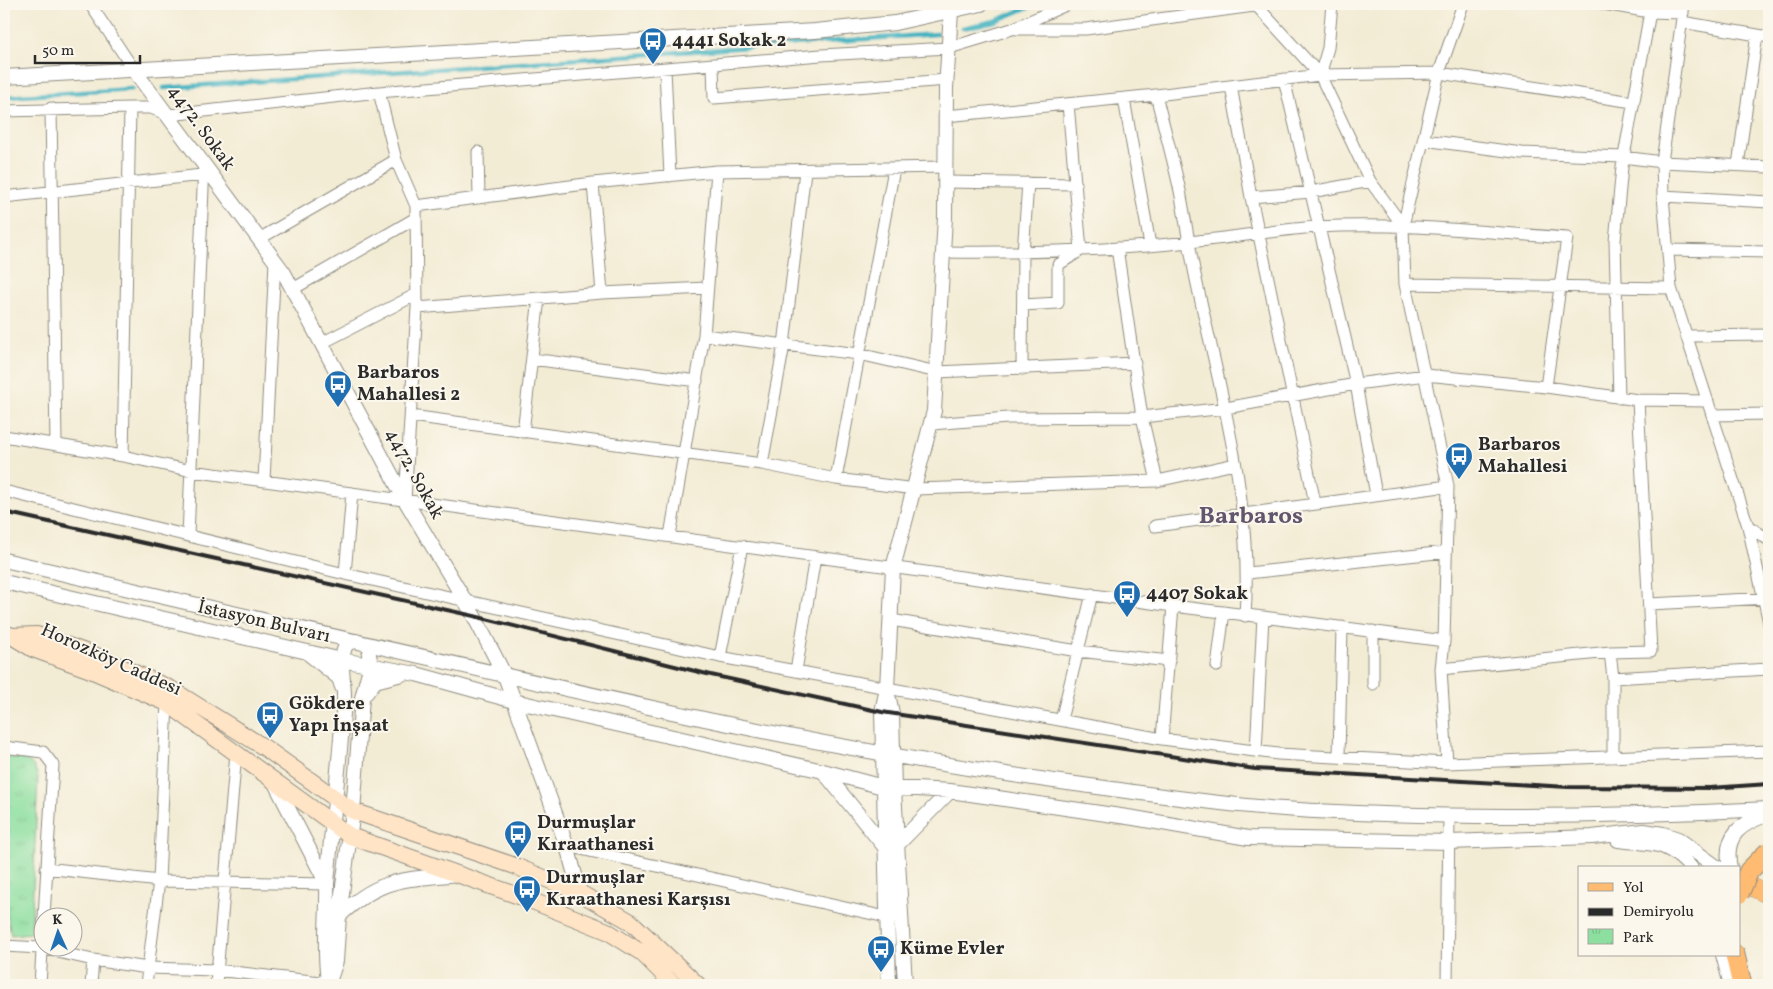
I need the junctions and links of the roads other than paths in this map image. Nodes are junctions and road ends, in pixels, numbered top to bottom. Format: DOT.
graph roads {
  1 [pos="90,4"];
  2 [pos="981,4"];
  3 [pos="1068,4"];
  4 [pos="1332,4"];
  5 [pos="1463,4"];
  6 [pos="1604,4"];
  7 [pos="1258,5"];
  8 [pos="951,8"];
  9 [pos="1650,12"];
  10 [pos="1683,13"];
  11 [pos="1012,29"];
  12 [pos="1757,35"];
  13 [pos="1769,36"];
  14 [pos="949,48"];
  15 [pos="713,65"];
  16 [pos="665,69"];
  17 [pos="134,70"];
  18 [pos="1438,73"];
  19 [pos="1320,75"];
  20 [pos="4,77"];
  21 [pos="1284,79"];
  22 [pos="947,80"];
  23 [pos="1231,86"];
  24 [pos="379,92"];
  25 [pos="1156,95"];
  26 [pos="1124,99"];
  27 [pos="1633,102"];
  28 [pos="1068,104"];
  29 [pos="51,108"];
  30 [pos="130,108"];
  31 [pos="4,111"];
  32 [pos="169,115"];
  33 [pos="946,116"];
  34 [pos="1424,140"];
  35 [pos="478,152"];
  36 [pos="1623,157"];
  37 [pos="396,160"];
  38 [pos="1662,162"];
  39 [pos="1738,165"];
  40 [pos="945,167"];
  41 [pos="1769,167"];
  42 [pos="894,168"];
  43 [pos="203,170"];
  44 [pos="717,171"];
  45 [pos="805,171"];
  46 [pos="670,176"];
  47 [pos="1370,181"];
  48 [pos="945,182"];
  49 [pos="128,183"];
  50 [pos="593,183"];
  51 [pos="1028,183"];
  52 [pos="1076,184"];
  53 [pos="1311,192"];
  54 [pos="53,193"];
  55 [pos="1663,196"];
  56 [pos="4,197"];
  57 [pos="1251,197"];
  58 [pos="479,198"];
  59 [pos="1769,202"];
  60 [pos="416,206"];
  61 [pos="416,218"];
  62 [pos="1403,226"];
  63 [pos="1318,227"];
  64 [pos="1258,232"];
  65 [pos="259,238"];
  66 [pos="1189,242"];
  67 [pos="1150,245"];
  68 [pos="1117,248"];
  69 [pos="1081,250"];
  70 [pos="1668,250"];
  71 [pos="943,252"];
  72 [pos="1769,252"];
  73 [pos="1023,253"];
  74 [pos="276,262"];
  75 [pos="1405,284"];
  76 [pos="1560,286"];
  77 [pos="707,288"];
  78 [pos="1616,288"];
  79 [pos="1671,288"];
  80 [pos="292,289"];
  81 [pos="602,293"];
  82 [pos="417,294"];
  83 [pos="539,298"];
  84 [pos="1022,305"];
  85 [pos="417,308"];
  86 [pos="704,334"];
  87 [pos="1769,335"];
  88 [pos="1687,336"];
  89 [pos="322,343"];
  90 [pos="784,345"];
  91 [pos="859,354"];
  92 [pos="532,359"];
  93 [pos="1136,364"];
  94 [pos="1022,369"];
  95 [pos="937,372"];
  96 [pos="1426,376"];
  97 [pos="697,381"];
  98 [pos="1356,384"];
  99 [pos="1546,387"];
  100 [pos="1292,395"];
  101 [pos="1619,398"];
  102 [pos="1638,400"];
  103 [pos="1708,401"];
  104 [pos="1226,408"];
  105 [pos="1769,414"];
  106 [pos="1713,415"];
  107 [pos="411,416"];
  108 [pos="1142,417"];
  109 [pos="931,424"];
  110 [pos="523,432"];
  111 [pos="4,436"];
  112 [pos="56,445"];
  113 [pos="685,454"];
  114 [pos="124,456"];
  115 [pos="762,464"];
  116 [pos="1235,464"];
  117 [pos="192,471"];
  118 [pos="836,478"];
  119 [pos="264,480"];
  120 [pos="1157,481"];
  121 [pos="1448,486"];
  122 [pos="915,489"];
  123 [pos="4,491"];
  124 [pos="352,493"];
  125 [pos="1376,495"];
  126 [pos="405,500"];
  127 [pos="1316,503"];
  128 [pos="1244,513"];
  129 [pos="1155,526"];
  130 [pos="1748,526"];
  131 [pos="188,536"];
  132 [pos="670,536"];
  133 [pos="1769,540"];
  134 [pos="742,546"];
  135 [pos="1446,552"];
  136 [pos="816,556"];
  137 [pos="4,560"];
  138 [pos="893,568"];
  139 [pos="1248,573"];
  140 [pos="345,574"];
  141 [pos="4,582"];
  142 [pos="1092,594"];
  143 [pos="1766,598"];
  144 [pos="465,601"];
  145 [pos="1648,604"];
  146 [pos="1173,606"];
  147 [pos="1224,612"];
  148 [pos="1244,616"];
  149 [pos="1263,617"];
  150 [pos="890,620"];
  151 [pos="1769,623"];
  152 [pos="1342,627"];
  153 [pos="1372,631"];
  154 [pos="8,635"];
  155 [pos="356,640"];
  156 [pos="1444,641"];
  157 [pos="304,650"];
  158 [pos="1078,651"];
  159 [pos="1610,652"];
  160 [pos="720,657"];
  161 [pos="342,660"];
  162 [pos="1169,661"];
  163 [pos="371,664"];
  164 [pos="1216,666"];
  165 [pos="1441,669"];
  166 [pos="1769,669"];
  167 [pos="796,671"];
  168 [pos="416,674"];
  169 [pos="505,676"];
  170 [pos="1613,678"];
  171 [pos="1373,684"];
  172 [pos="887,688"];
  173 [pos="344,698"];
  174 [pos="362,698"];
  175 [pos="514,701"];
  176 [pos="167,703"];
  177 [pos="1060,720"];
  178 [pos="1162,739"];
  179 [pos="4,747"];
  180 [pos="1256,751"];
  181 [pos="1769,752"];
  182 [pos="236,753"];
  183 [pos="887,755"];
  184 [pos="1339,757"];
  185 [pos="1613,758"];
  186 [pos="1447,763"];
  187 [pos="823,771"];
  188 [pos="274,780"];
  189 [pos="888,788"];
  190 [pos="950,791"];
  191 [pos="335,799"];
  192 [pos="1769,809"];
  193 [pos="353,811"];
  194 [pos="1769,814"];
  195 [pos="1449,816"];
  196 [pos="332,824"];
  197 [pos="350,836"];
  198 [pos="1592,837"];
  199 [pos="1450,842"];
  200 [pos="567,846"];
  201 [pos="891,846"];
  202 [pos="1769,851"];
  203 [pos="1690,866"];
  204 [pos="1715,866"];
  205 [pos="1730,866"];
  206 [pos="46,868"];
  207 [pos="460,874"];
  208 [pos="1740,881"];
  209 [pos="159,882"];
  210 [pos="225,884"];
  211 [pos="327,884"];
  212 [pos="1740,892"];
  213 [pos="580,893"];
  214 [pos="1769,895"];
  215 [pos="43,906"];
  216 [pos="339,916"];
  217 [pos="886,918"];
  218 [pos="4,946"];
  219 [pos="32,948"];
  220 [pos="40,956"];
  221 [pos="75,956"];
  222 [pos="1723,956"];
  223 [pos="1735,956"];
  224 [pos="93,960"];
  225 [pos="148,968"];
  226 [pos="216,970"];
  227 [pos="329,984"];
  228 [pos="40,985"];
  229 [pos="91,985"];
  230 [pos="146,985"];
  231 [pos="216,985"];
  232 [pos="674,985"];
  233 [pos="698,985"];
  234 [pos="889,985"];
  235 [pos="905,985"];
  236 [pos="1447,985"];
  237 [pos="1731,985"];
  238 [pos="1742,985"];
  1 -- 17 [label="street, 4472. Sokak"];
  2 -- 8 [label="street"];
  3 -- 11 [label="street"];
  4 -- 19 [label="street"];
  5 -- 18 [label="street"];
  6 -- 9 [label="street"];
  7 -- 11 [label="street"];
  7 -- 19 [label="street"];
  8 -- 14 [label="street"];
  8 -- 17 [label="street"];
  9 -- 10 [label="street"];
  9 -- 27 [label="street"];
  10 -- 12 [label="street"];
  10 -- 38 [label="street"];
  11 -- 14 [label="street"];
  12 -- 13 [label="street"];
  12 -- 39 [label="street"];
  14 -- 15 [label="street"];
  14 -- 22 [label="street"];
  15 -- 16 [label="street"];
  15 -- 22 [label="street"];
  16 -- 24 [label="street"];
  16 -- 46 [label="street"];
  17 -- 20 [label="street"];
  17 -- 32 [label="street, 4472. Sokak"];
  18 -- 19 [label="street"];
  18 -- 27 [label="street"];
  18 -- 34 [label="street"];
  19 -- 21 [label="street"];
  19 -- 47 [label="street"];
  21 -- 23 [label="street"];
  21 -- 53 [label="street"];
  22 -- 33 [label="street"];
  23 -- 25 [label="street"];
  23 -- 57 [label="street"];
  24 -- 32 [label="street"];
  24 -- 37 [label="street"];
  25 -- 26 [label="street"];
  25 -- 66 [label="street"];
  26 -- 28 [label="street"];
  26 -- 67 [label="street"];
  27 -- 36 [label="street"];
  28 -- 33 [label="street"];
  28 -- 52 [label="street"];
  29 -- 30 [label="street"];
  29 -- 31 [label="street"];
  29 -- 54 [label="street"];
  30 -- 32 [label="street"];
  30 -- 49 [label="street"];
  32 -- 43 [label="street, 4472. Sokak"];
  33 -- 40 [label="street"];
  34 -- 36 [label="street"];
  34 -- 62 [label="street"];
  35 -- 58 [label="street"];
  36 -- 38 [label="street"];
  36 -- 78 [label="street"];
  37 -- 60 [label="street"];
  37 -- 65 [label="street"];
  38 -- 39 [label="street"];
  38 -- 55 [label="street"];
  39 -- 41 [label="street"];
  40 -- 42 [label="street"];
  40 -- 48 [label="street"];
  42 -- 45 [label="street"];
  42 -- 91 [label="street"];
  43 -- 49 [label="street"];
  43 -- 65 [label="street, 4472. Sokak"];
  43 -- 117 [label="street"];
  44 -- 45 [label="street"];
  44 -- 46 [label="street"];
  44 -- 77 [label="street"];
  45 -- 90 [label="street"];
  46 -- 50 [label="street"];
  47 -- 53 [label="street"];
  47 -- 62 [label="street"];
  48 -- 51 [label="street"];
  48 -- 71 [label="street"];
  49 -- 54 [label="street"];
  49 -- 114 [label="street"];
  50 -- 58 [label="street"];
  50 -- 81 [label="street"];
  51 -- 52 [label="street"];
  51 -- 73 [label="street"];
  52 -- 69 [label="street"];
  53 -- 57 [label="street"];
  53 -- 63 [label="street"];
  54 -- 56 [label="street"];
  54 -- 112 [label="street"];
  55 -- 59 [label="street"];
  55 -- 70 [label="street"];
  57 -- 64 [label="street"];
  58 -- 60 [label="street"];
  60 -- 61 [label="street"];
  61 -- 80 [label="street"];
  61 -- 82 [label="street"];
  62 -- 63 [label="street"];
  62 -- 75 [label="street"];
  62 -- 76 [label="street"];
  63 -- 64 [label="street"];
  63 -- 98 [label="street"];
  64 -- 66 [label="street"];
  64 -- 100 [label="street"];
  65 -- 74 [label="street, 4472. Sokak"];
  66 -- 67 [label="street"];
  66 -- 104 [label="street"];
  67 -- 68 [label="street"];
  68 -- 69 [label="street"];
  68 -- 93 [label="street"];
  69 -- 73 [label="street"];
  69 -- 84 [label="street"];
  70 -- 72 [label="street"];
  70 -- 79 [label="street"];
  71 -- 73 [label="street"];
  71 -- 95 [label="street"];
  73 -- 84 [label="street"];
  74 -- 80 [label="street, 4472. Sokak"];
  74 -- 119 [label="street"];
  75 -- 76 [label="street"];
  75 -- 96 [label="street"];
  76 -- 78 [label="street"];
  76 -- 99 [label="street"];
  77 -- 81 [label="street"];
  77 -- 86 [label="street"];
  78 -- 79 [label="street"];
  78 -- 101 [label="street"];
  79 -- 88 [label="street"];
  80 -- 89 [label="street, 4472. Sokak"];
  81 -- 83 [label="street"];
  82 -- 85 [label="street"];
  82 -- 89 [label="street"];
  83 -- 85 [label="street"];
  83 -- 92 [label="street"];
  84 -- 94 [label="street"];
  85 -- 107 [label="street"];
  86 -- 90 [label="street"];
  86 -- 97 [label="street"];
  87 -- 88 [label="street"];
  88 -- 103 [label="street"];
  89 -- 126 [label="street, 4472. Sokak"];
  90 -- 91 [label="street"];
  90 -- 115 [label="street"];
  91 -- 95 [label="street"];
  91 -- 118 [label="street"];
  92 -- 97 [label="street"];
  92 -- 110 [label="street"];
  93 -- 94 [label="street"];
  93 -- 108 [label="street"];
  94 -- 95 [label="street"];
  95 -- 109 [label="street"];
  96 -- 98 [label="street"];
  96 -- 99 [label="street"];
  96 -- 121 [label="street"];
  97 -- 113 [label="street"];
  98 -- 100 [label="street"];
  98 -- 125 [label="street"];
  99 -- 101 [label="street"];
  100 -- 104 [label="street"];
  100 -- 127 [label="street"];
  101 -- 102 [label="street"];
  102 -- 103 [label="street"];
  102 -- 145 [label="street"];
  103 -- 106 [label="street"];
  104 -- 108 [label="street"];
  104 -- 116 [label="street"];
  105 -- 106 [label="street"];
  106 -- 130 [label="street"];
  107 -- 110 [label="street"];
  107 -- 126 [label="street"];
  108 -- 109 [label="street"];
  108 -- 120 [label="street"];
  109 -- 122 [label="street"];
  110 -- 113 [label="street"];
  111 -- 112 [label="street"];
  112 -- 114 [label="street"];
  113 -- 115 [label="street"];
  113 -- 132 [label="street"];
  114 -- 117 [label="street"];
  115 -- 118 [label="street"];
  116 -- 120 [label="street"];
  116 -- 128 [label="street"];
  117 -- 119 [label="street"];
  117 -- 131 [label="street"];
  118 -- 122 [label="street"];
  119 -- 124 [label="street"];
  120 -- 122 [label="street"];
  121 -- 125 [label="street"];
  121 -- 135 [label="street"];
  122 -- 138 [label="street"];
  123 -- 131 [label="street"];
  124 -- 126 [label="street"];
  124 -- 140 [label="street"];
  125 -- 127 [label="street"];
  126 -- 132 [label="street"];
  126 -- 144 [label="street, 4472. Sokak"];
  127 -- 128 [label="street"];
  128 -- 129 [label="street"];
  128 -- 139 [label="street"];
  130 -- 133 [label="street"];
  130 -- 143 [label="street"];
  131 -- 140 [label="street"];
  132 -- 134 [label="street"];
  134 -- 136 [label="street"];
  134 -- 160 [label="street"];
  135 -- 139 [label="street"];
  135 -- 156 [label="street"];
  136 -- 138 [label="street"];
  136 -- 167 [label="street"];
  137 -- 155 [label="street, İstasyon Bulvarı"];
  138 -- 142 [label="street"];
  138 -- 150 [label="street"];
  139 -- 148 [label="street"];
  140 -- 144 [label="street"];
  141 -- 157 [label="street, İstasyon Bulvarı"];
  142 -- 146 [label="street"];
  142 -- 158 [label="street"];
  143 -- 145 [label="street"];
  143 -- 151 [label="street"];
  144 -- 160 [label="street"];
  144 -- 169 [label="street, 4472. Sokak"];
  145 -- 159 [label="street"];
  146 -- 147 [label="street"];
  146 -- 162 [label="street"];
  147 -- 148 [label="street"];
  147 -- 164 [label="street"];
  148 -- 149 [label="street"];
  149 -- 152 [label="street"];
  149 -- 180 [label="street"];
  150 -- 158 [label="street"];
  150 -- 172 [label="street"];
  152 -- 153 [label="street"];
  152 -- 184 [label="street"];
  153 -- 156 [label="street"];
  153 -- 171 [label="street"];
  154 -- 176 [label="main road, Horozköy Caddesi"];
  154 -- 191 [label="main road"];
  155 -- 161 [label="street"];
  155 -- 163 [label="street"];
  155 -- 169 [label="street, İstasyon Bulvarı"];
  156 -- 165 [label="street"];
  157 -- 161 [label="street, İstasyon Bulvarı"];
  157 -- 173 [label="street"];
  158 -- 162 [label="street"];
  158 -- 177 [label="street"];
  159 -- 165 [label="street"];
  159 -- 170 [label="street"];
  160 -- 167 [label="street"];
  161 -- 163 [label="street, İstasyon Bulvarı"];
  161 -- 173 [label="street"];
  162 -- 178 [label="street"];
  163 -- 168 [label="street, İstasyon Bulvarı"];
  163 -- 174 [label="street"];
  165 -- 186 [label="street"];
  166 -- 170 [label="street"];
  167 -- 172 [label="street"];
  168 -- 174 [label="street"];
  168 -- 175 [label="street, İstasyon Bulvarı"];
  169 -- 175 [label="street, 4472. Sokak"];
  169 -- 183 [label="street, İstasyon Bulvarı"];
  170 -- 185 [label="street"];
  172 -- 177 [label="street"];
  172 -- 183 [label="street"];
  173 -- 191 [label="street"];
  174 -- 193 [label="street"];
  175 -- 187 [label="street, İstasyon Bulvarı"];
  175 -- 200 [label="street, 4472. Sokak"];
  176 -- 182 [label="main road, Horozköy Caddesi"];
  176 -- 209 [label="street"];
  177 -- 178 [label="street"];
  178 -- 180 [label="street"];
  179 -- 206 [label="street"];
  180 -- 184 [label="street"];
  181 -- 185 [label="street"];
  182 -- 188 [label="main road, Horozköy Caddesi"];
  182 -- 210 [label="street"];
  183 -- 189 [label="street"];
  183 -- 195 [label="street, İstasyon Bulvarı"];
  184 -- 186 [label="street"];
  185 -- 186 [label="street"];
  187 -- 189 [label="street, İstasyon Bulvarı"];
  187 -- 201 [label="street"];
  188 -- 196 [label="main road, Horozköy Caddesi"];
  188 -- 211 [label="street"];
  189 -- 190 [label="street, İstasyon Bulvarı"];
  189 -- 201 [label="street"];
  190 -- 199 [label="street, İstasyon Bulvarı"];
  190 -- 201 [label="street"];
  191 -- 193 [label="main road"];
  191 -- 196 [label="street"];
  192 -- 195 [label="street, İstasyon Bulvarı"];
  193 -- 197 [label="street"];
  193 -- 213 [label="main road"];
  194 -- 205 [label="street"];
  195 -- 199 [label="street"];
  196 -- 197 [label="main road, Horozköy Caddesi"];
  196 -- 211 [label="street"];
  197 -- 207 [label="main road, Horozköy Caddesi"];
  197 -- 216 [label="street"];
  198 -- 199 [label="street, İstasyon Bulvarı"];
  198 -- 203 [label="street"];
  198 -- 204 [label="street"];
  199 -- 236 [label="street"];
  200 -- 213 [label="street, 4472. Sokak"];
  200 -- 217 [label="street"];
  201 -- 217 [label="street"];
  201 -- 235 [label="street"];
  202 -- 212 [label="highway, bridge"];
  206 -- 209 [label="street"];
  206 -- 215 [label="street"];
  207 -- 216 [label="street"];
  207 -- 232 [label="main road, Horozköy Caddesi"];
  208 -- 214 [label="main road"];
  209 -- 210 [label="street"];
  209 -- 225 [label="street"];
  210 -- 211 [label="street"];
  210 -- 226 [label="street"];
  211 -- 227 [label="street"];
  213 -- 233 [label="main road"];
  216 -- 227 [label="street"];
  217 -- 234 [label="street"];
  218 -- 219 [label="street"];
  220 -- 228 [label="street"];
  221 -- 224 [label="street"];
  222 -- 237 [label="street"];
  223 -- 238 [label="highway"];
  224 -- 225 [label="street"];
  224 -- 229 [label="street"];
  225 -- 226 [label="street"];
  225 -- 230 [label="street"];
  226 -- 227 [label="street"];
  226 -- 231 [label="street"];
}
